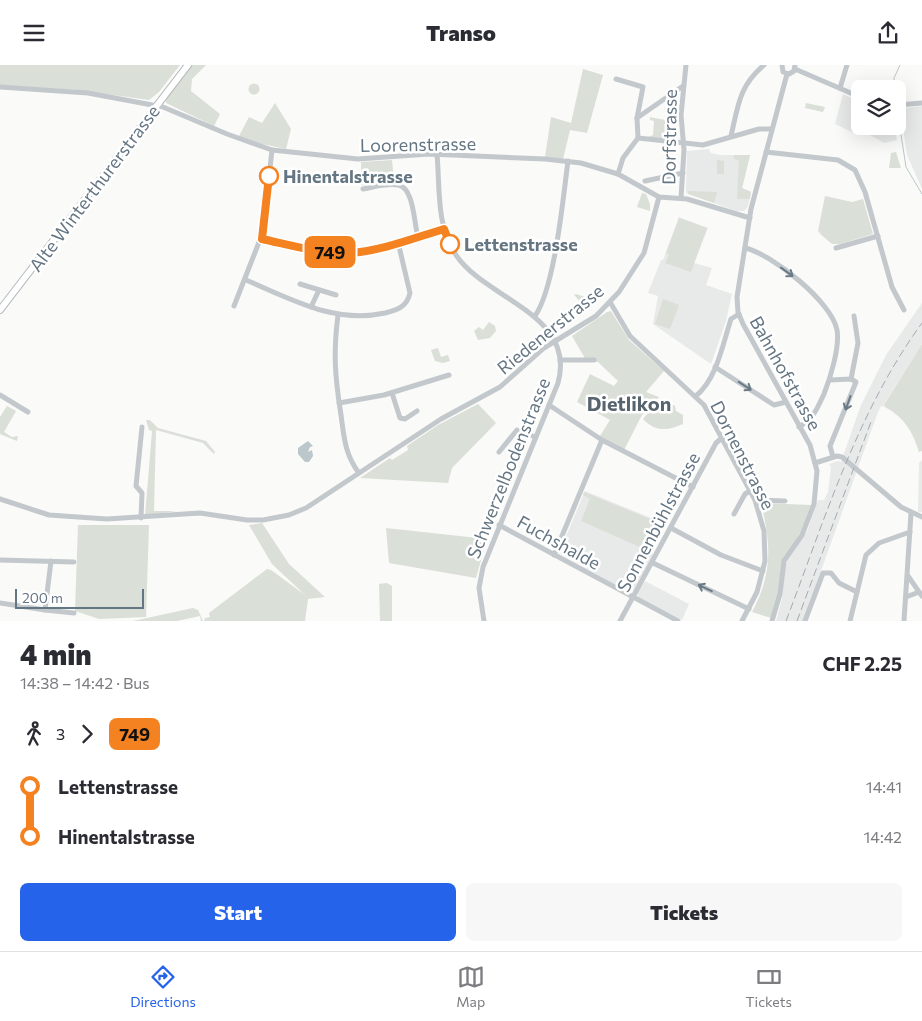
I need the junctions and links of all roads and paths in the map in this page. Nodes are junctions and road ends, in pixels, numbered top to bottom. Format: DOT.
graph roads {
  1 [pos="188,65"];
  2 [pos="686,65"];
  3 [pos="764,65"];
  4 [pos="782,65"];
  5 [pos="847,65"];
  6 [pos="795,67"];
  7 [pos="787,74"];
  8 [pos="616,79"];
  9 [pos="683,86"];
  10 [pos="0,87"];
  11 [pos="840,88"];
  12 [pos="851,93"];
  13 [pos="922,103"];
  14 [pos="906,104"];
  15 [pos="157,106"];
  16 [pos="637,118"];
  17 [pos="771,129"];
  18 [pos="731,136"];
  19 [pos="638,139"];
  20 [pos="684,144"];
  21 [pos="272,150"];
  22 [pos="766,152"];
  23 [pos="437,154"];
  24 [pos="568,161"];
  25 [pos="683,173"];
  26 [pos="618,174"];
  27 [pos="644,181"];
  28 [pos="363,189"];
  29 [pos="659,197"];
  30 [pos="681,198"];
  31 [pos="750,218"];
  32 [pos="444,229"];
  33 [pos="878,236"];
  34 [pos="418,237"];
  35 [pos="262,239"];
  36 [pos="398,242"];
  37 [pos="836,248"];
  38 [pos="745,249"];
  39 [pos="246,280"];
  40 [pos="300,284"];
  41 [pos="318,290"];
  42 [pos="336,295"];
  43 [pos="610,302"];
  44 [pos="234,306"];
  45 [pos="311,307"];
  46 [pos="0,310"];
  47 [pos="904,310"];
  48 [pos="739,314"];
  49 [pos="338,315"];
  50 [pos="535,316"];
  51 [pos="854,316"];
  52 [pos="554,341"];
  53 [pos="560,360"];
  54 [pos="594,360"];
  55 [pos="715,367"];
  56 [pos="449,375"];
  57 [pos="851,379"];
  58 [pos="830,380"];
  59 [pos="392,393"];
  60 [pos="0,395"];
  61 [pos="696,396"];
  62 [pos="786,402"];
  63 [pos="339,403"];
  64 [pos="549,405"];
  65 [pos="417,411"];
  66 [pos="28,412"];
  67 [pos="142,427"];
  68 [pos="800,427"];
  69 [pos="535,437"];
  70 [pos="723,437"];
  71 [pos="602,440"];
  72 [pos="498,452"];
  73 [pos="833,457"];
  74 [pos="816,463"];
  75 [pos="359,473"];
  76 [pos="694,487"];
  77 [pos="750,491"];
  78 [pos="0,499"];
  79 [pos="755,500"];
  80 [pos="786,501"];
  81 [pos="911,513"];
  82 [pos="734,514"];
  83 [pos="922,517"];
  84 [pos="141,518"];
  85 [pos="499,525"];
  86 [pos="671,528"];
  87 [pos="910,532"];
  88 [pos="554,555"];
  89 [pos="0,561"];
  90 [pos="51,561"];
  91 [pos="74,561"];
  92 [pos="653,563"];
  93 [pos="763,571"];
  94 [pos="908,575"];
  95 [pos="857,592"];
  96 [pos="920,594"];
  97 [pos="906,597"];
  98 [pos="633,598"];
  99 [pos="0,603"];
  100 [pos="749,609"];
  101 [pos="45,610"];
  102 [pos="74,613"];
  103 [pos="484,621"];
  104 [pos="620,621"];
  105 [pos="678,621"];
  106 [pos="742,621"];
  107 [pos="772,621"];
  108 [pos="805,621"];
  109 [pos="850,621"];
  110 [pos="904,621"];
  1 -- 15 [label="main road, Alte Winterthurerstrasse"];
  2 -- 9 [label="street, Dorfstrasse"];
  3 -- 18 [label="street"];
  4 -- 7 [label="street"];
  5 -- 11 [label="street"];
  6 -- 7 [label="street"];
  6 -- 11 [label="street"];
  7 -- 17 [label="street, Bahnhofstrasse"];
  8 -- 16 [label="street"];
  9 -- 16 [label="street"];
  9 -- 20 [label="street, Dorfstrasse"];
  10 -- 15 [label="street, Loorenstrasse"];
  11 -- 12 [label="street"];
  13 -- 14 [label="street"];
  15 -- 21 [label="street, Loorenstrasse"];
  15 -- 46 [label="main road, Alte Winterthurerstrasse"];
  16 -- 19 [label="street"];
  17 -- 18 [label="street"];
  17 -- 22 [label="street, Bahnhofstrasse"];
  18 -- 20 [label="street"];
  19 -- 20 [label="street"];
  19 -- 26 [label="street"];
  20 -- 25 [label="street, Dorfstrasse"];
  21 -- 23 [label="street, Loorenstrasse"];
  21 -- 35 [label="street"];
  22 -- 31 [label="street, Bahnhofstrasse"];
  22 -- 33 [label="street"];
  23 -- 24 [label="street, Loorenstrasse"];
  23 -- 32 [label="street, Schwerzelbodenstrasse"];
  24 -- 26 [label="street, Loorenstrasse"];
  24 -- 50 [label="street"];
  25 -- 27 [label="street"];
  25 -- 30 [label="street, Dorfstrasse"];
  26 -- 29 [label="street, Loorenstrasse"];
  28 -- 34 [label="street"];
  29 -- 30 [label="street, Loorenstrasse"];
  29 -- 43 [label="street, Riedenerstrasse"];
  30 -- 31 [label="street, Dorfstrasse"];
  31 -- 38 [label="street, Bahnhofstrasse"];
  32 -- 34 [label="street"];
  32 -- 50 [label="street, Schwerzelbodenstrasse"];
  33 -- 37 [label="street"];
  33 -- 47 [label="street"];
  34 -- 36 [label="street"];
  35 -- 36 [label="street"];
  35 -- 39 [label="street"];
  36 -- 49 [label="street"];
  38 -- 48 [label="street, Bahnhofstrasse"];
  38 -- 58 [label="street, one-way"];
  39 -- 44 [label="street"];
  39 -- 45 [label="street"];
  40 -- 41 [label="street"];
  41 -- 42 [label="street"];
  41 -- 45 [label="street"];
  43 -- 52 [label="street, Riedenerstrasse"];
  43 -- 61 [label="street, Dornenstrasse"];
  45 -- 49 [label="street"];
  48 -- 55 [label="street"];
  48 -- 62 [label="street, Bahnhofstrasse"];
  49 -- 63 [label="street"];
  50 -- 52 [label="street, Schwerzelbodenstrasse"];
  51 -- 57 [label="street"];
  52 -- 53 [label="street, Schwerzelbodenstrasse"];
  52 -- 75 [label="street, Riedenerstrasse"];
  53 -- 54 [label="street"];
  53 -- 64 [label="street, Schwerzelbodenstrasse"];
  55 -- 61 [label="street"];
  55 -- 62 [label="street, one-way"];
  56 -- 59 [label="street"];
  57 -- 58 [label="street"];
  57 -- 73 [label="street, one-way"];
  58 -- 68 [label="street"];
  59 -- 63 [label="street"];
  59 -- 65 [label="street"];
  60 -- 66 [label="street"];
  61 -- 70 [label="street, Dornenstrasse"];
  62 -- 68 [label="street, Bahnhofstrasse"];
  63 -- 75 [label="street"];
  64 -- 69 [label="street, Schwerzelbodenstrasse"];
  64 -- 71 [label="street"];
  67 -- 84 [label="street"];
  68 -- 74 [label="street, Bahnhofstrasse"];
  69 -- 72 [label="street"];
  69 -- 85 [label="street, Schwerzelbodenstrasse"];
  70 -- 76 [label="street, Sonnenbühlstrasse"];
  70 -- 77 [label="street, Dornenstrasse"];
  71 -- 76 [label="street"];
  71 -- 88 [label="street"];
  73 -- 74 [label="street"];
  73 -- 81 [label="street"];
  74 -- 107 [label="street, Bahnhofstrasse"];
  75 -- 84 [label="street, Riedenerstrasse"];
  76 -- 86 [label="street, Sonnenbühlstrasse"];
  77 -- 79 [label="street, Dornenstrasse"];
  77 -- 82 [label="street"];
  78 -- 84 [label="street, Riedenerstrasse"];
  79 -- 80 [label="street"];
  79 -- 93 [label="street, Dornenstrasse"];
  81 -- 83 [label="street"];
  81 -- 87 [label="street"];
  85 -- 88 [label="street, Fuchshalde"];
  85 -- 103 [label="street, Schwerzelbodenstrasse"];
  86 -- 92 [label="street, Sonnenbühlstrasse"];
  86 -- 93 [label="street"];
  87 -- 94 [label="street"];
  87 -- 95 [label="street"];
  88 -- 98 [label="street, Fuchshalde"];
  89 -- 90 [label="street"];
  90 -- 91 [label="street"];
  90 -- 101 [label="street"];
  92 -- 98 [label="street, Sonnenbühlstrasse"];
  100 -- 92 [label="street, one-way"];
  93 -- 100 [label="street, Dornenstrasse"];
  94 -- 96 [label="street"];
  94 -- 97 [label="street"];
  95 -- 108 [label="street"];
  95 -- 109 [label="street"];
  96 -- 97 [label="street"];
  97 -- 110 [label="street"];
  98 -- 104 [label="street, Sonnenbühlstrasse"];
  98 -- 105 [label="street, Fuchshalde"];
  99 -- 101 [label="street"];
  100 -- 106 [label="street, Dornenstrasse"];
  101 -- 102 [label="street"];
}
